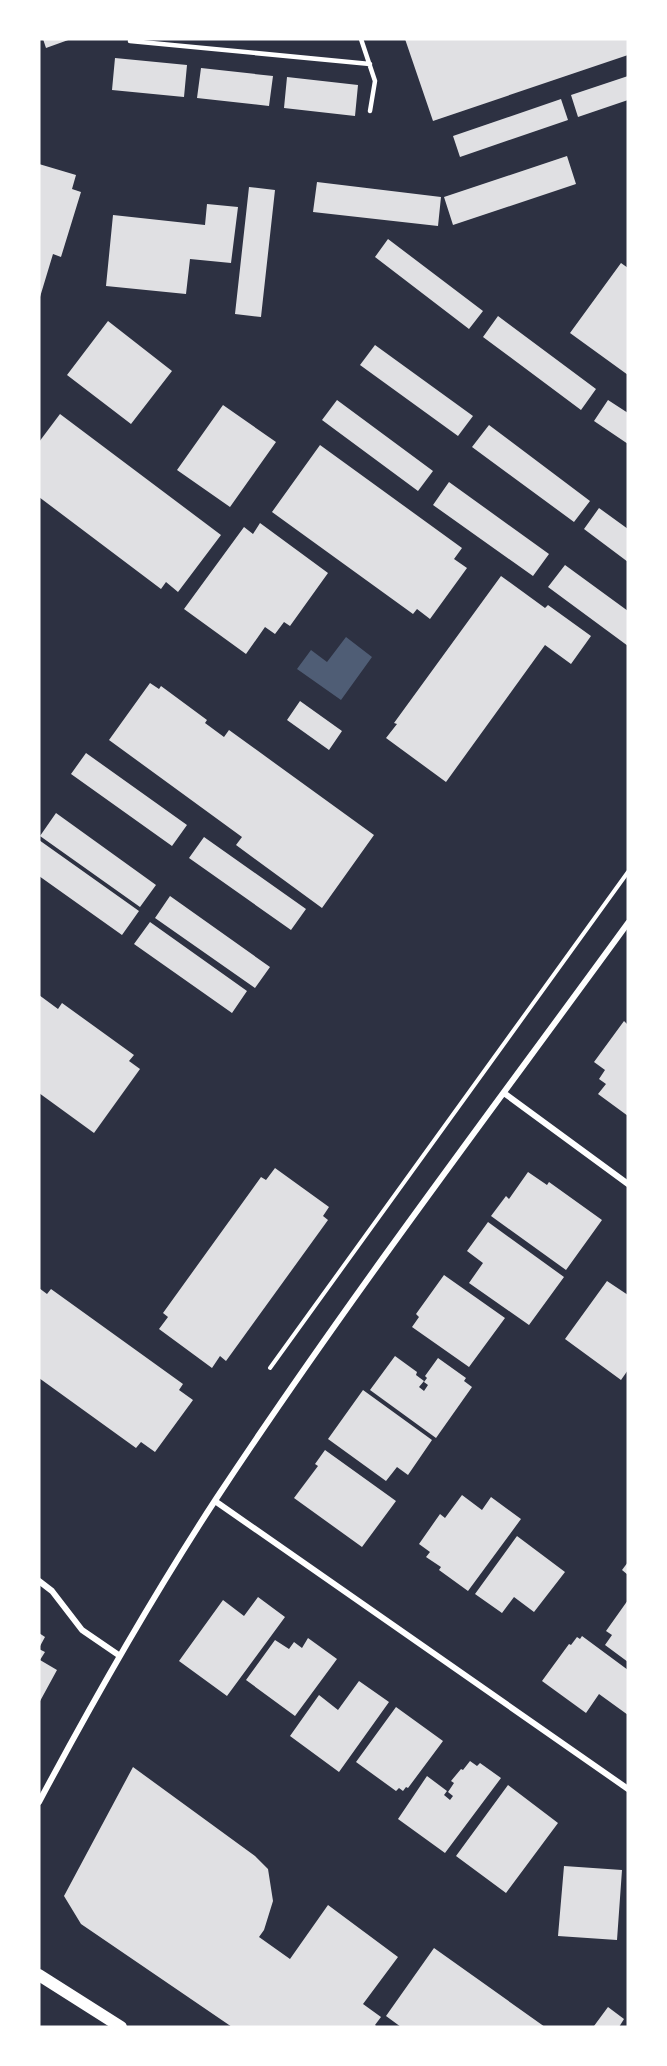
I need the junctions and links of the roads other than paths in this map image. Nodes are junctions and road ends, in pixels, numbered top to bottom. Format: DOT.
graph roads {
  1 [pos="361,39"];
  2 [pos="130,41"];
  3 [pos="370,64"];
  4 [pos="370,111"];
  5 [pos="628,923"];
  6 [pos="504,1093"];
  7 [pos="628,1184"];
  8 [pos="215,1501"];
  9 [pos="39,1581"];
  10 [pos="120,1656"];
  11 [pos="628,1789"];
  12 [pos="39,1802"];
  13 [pos="39,1975"];
  14 [pos="122,2027"];
  1 -- 3 [label="lane"];
  2 -- 3 [label="lane"];
  3 -- 4 [label="lane"];
  5 -- 6 [label="street"];
  6 -- 7 [label="street"];
  6 -- 8 [label="street"];
  8 -- 10 [label="street"];
  8 -- 11 [label="street"];
  9 -- 10 [label="street"];
  10 -- 12 [label="street"];
  13 -- 14 [label="main road"];
}
